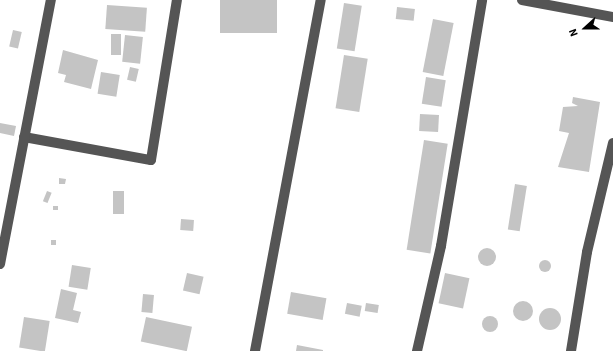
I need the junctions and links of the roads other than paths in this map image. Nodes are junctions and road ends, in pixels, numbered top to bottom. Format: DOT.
graph roads {
  1 [pos="51,0"];
  2 [pos="177,0"];
  3 [pos="321,0"];
  4 [pos="482,0"];
  5 [pos="522,0"];
  6 [pos="613,17"];
  7 [pos="24,137"];
  8 [pos="613,143"];
  9 [pos="0,264"];
  10 [pos="255,351"];
  11 [pos="417,351"];
  12 [pos="571,351"];
  1 -- 7 [label="street"];
  2 -- 7 [label="street"];
  3 -- 10 [label="street"];
  4 -- 11 [label="street"];
  5 -- 6 [label="street"];
  7 -- 9 [label="street"];
  8 -- 12 [label="street"];
}
